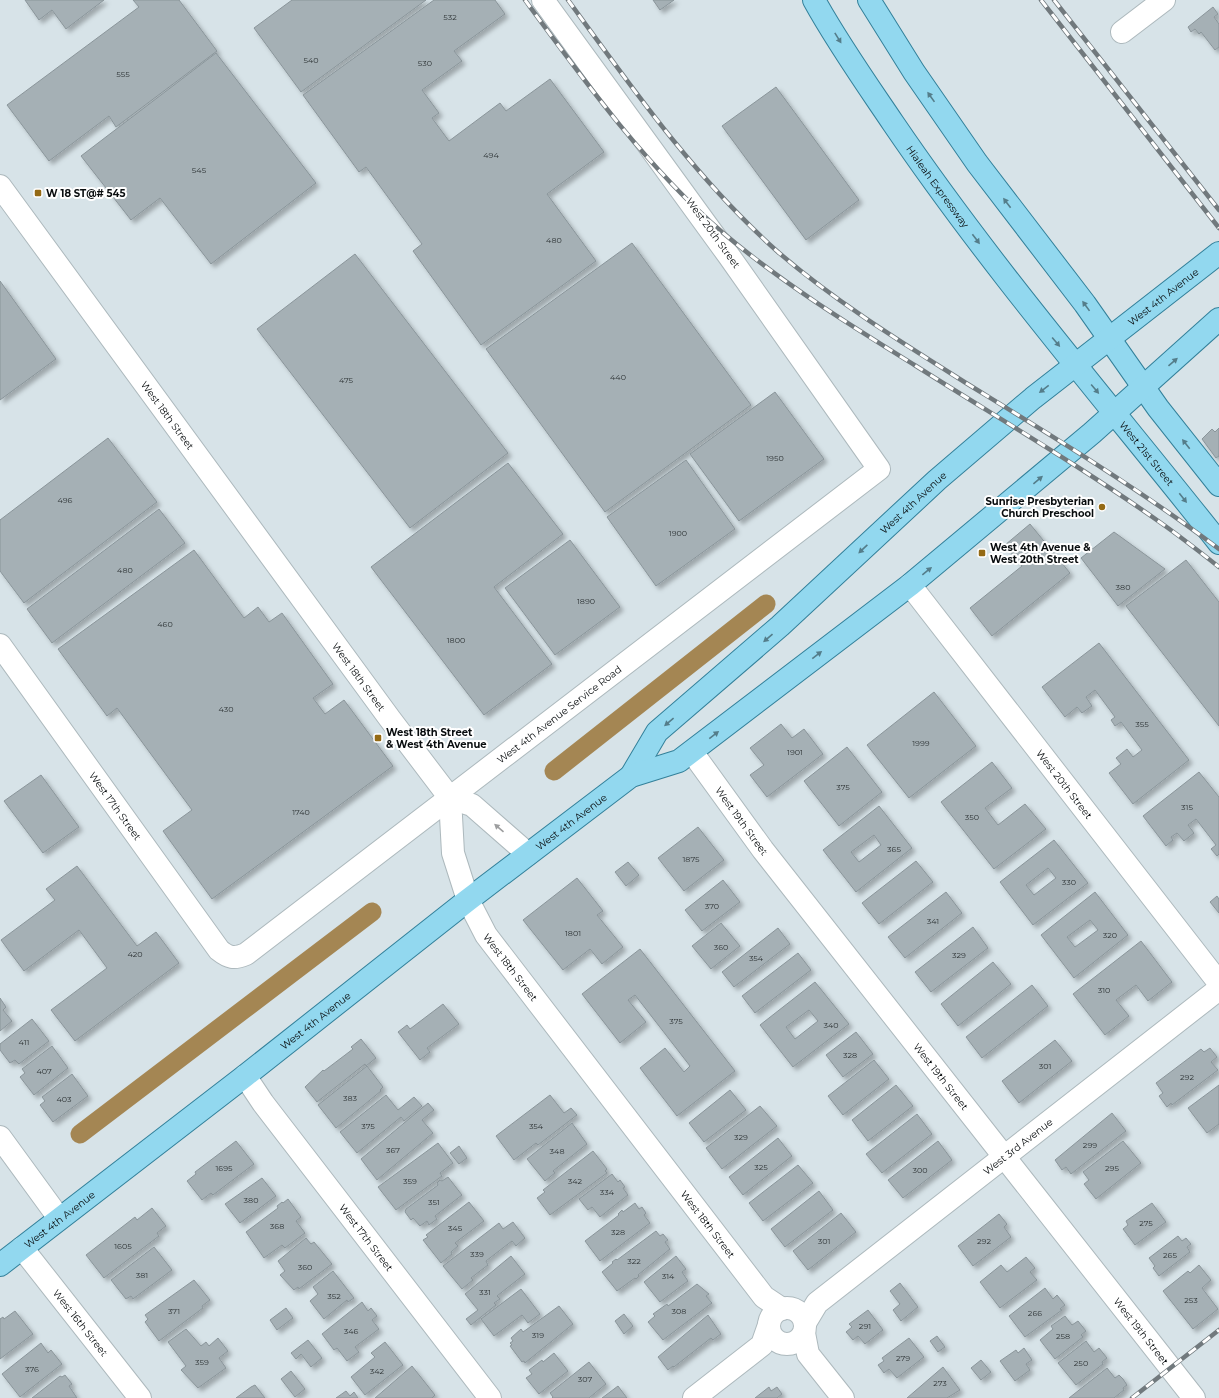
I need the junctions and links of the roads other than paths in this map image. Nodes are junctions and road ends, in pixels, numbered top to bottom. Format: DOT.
graph roads {
  1 [pos="543,0"];
  2 [pos="814,0"];
  3 [pos="869,0"];
  4 [pos="1164,0"];
  5 [pos="1122,32"];
  6 [pos="0,186"];
  7 [pos="1219,253"];
  8 [pos="1219,319"];
  9 [pos="1108,338"];
  10 [pos="1075,365"];
  11 [pos="1143,387"];
  12 [pos="1115,412"];
  13 [pos="879,469"];
  14 [pos="1219,485"];
  15 [pos="1219,543"];
  16 [pos="910,585"];
  17 [pos="2,651"];
  18 [pos="692,752"];
  19 [pos="631,776"];
  20 [pos="450,798"];
  21 [pos="528,854"];
  22 [pos="468,900"];
  23 [pos="237,958"];
  24 [pos="1219,983"];
  25 [pos="1219,989"];
  26 [pos="245,1076"];
  27 [pos="0,1137"];
  28 [pos="1005,1157"];
  29 [pos="59,1218"];
  30 [pos="22,1248"];
  31 [pos="0,1265"];
  32 [pos="784,1328"];
  33 [pos="140,1398"];
  34 [pos="490,1398"];
  35 [pos="694,1398"];
  36 [pos="843,1398"];
  37 [pos="1194,1398"];
  1 -- 13 [label="street, West 20th Street"];
  2 -- 10 [label="main road, Hialeah Expressway, one-way"];
  9 -- 3 [label="main road, one-way"];
  4 -- 5 [label="street"];
  6 -- 20 [label="street, West 18th Street"];
  7 -- 9 [label="main road, West 4th Avenue"];
  11 -- 8 [label="main road, West 4th Avenue, one-way"];
  9 -- 10 [label="main road, West 4th Avenue"];
  9 -- 11 [label="main road"];
  10 -- 12 [label="main road, West 21st Street, one-way"];
  10 -- 19 [label="main road, West 4th Avenue, one-way"];
  11 -- 12 [label="main road, West 4th Avenue"];
  14 -- 11 [label="main road, one-way"];
  12 -- 15 [label="main road, West 21st Street, one-way"];
  16 -- 12 [label="main road, West 4th Avenue, one-way"];
  13 -- 20 [label="street, West 4th Avenue Service Road"];
  18 -- 16 [label="main road, West 4th Avenue, one-way"];
  16 -- 24 [label="street, West 20th Street"];
  17 -- 23 [label="street, West 17th Street"];
  18 -- 19 [label="main road, West 4th Avenue"];
  18 -- 28 [label="street, West 19th Street"];
  19 -- 21 [label="main road, West 4th Avenue"];
  21 -- 20 [label="street, one-way"];
  20 -- 22 [label="street, West 18th Street"];
  20 -- 23 [label="street, West 4th Avenue Service Road"];
  21 -- 22 [label="main road, West 4th Avenue"];
  22 -- 26 [label="main road, West 4th Avenue"];
  22 -- 32 [label="street, West 18th Street"];
  25 -- 28 [label="street, West 3rd Avenue"];
  26 -- 29 [label="main road, West 4th Avenue"];
  26 -- 34 [label="street, West 17th Street"];
  27 -- 29 [label="street"];
  28 -- 32 [label="street, West 3rd Avenue"];
  28 -- 37 [label="street, West 19th Street"];
  29 -- 30 [label="main road, West 4th Avenue"];
  30 -- 31 [label="main road, West 4th Avenue"];
  30 -- 33 [label="street, West 16th Street"];
  32 -- 35 [label="street, West 3rd Avenue"];
  32 -- 36 [label="street"];
}
